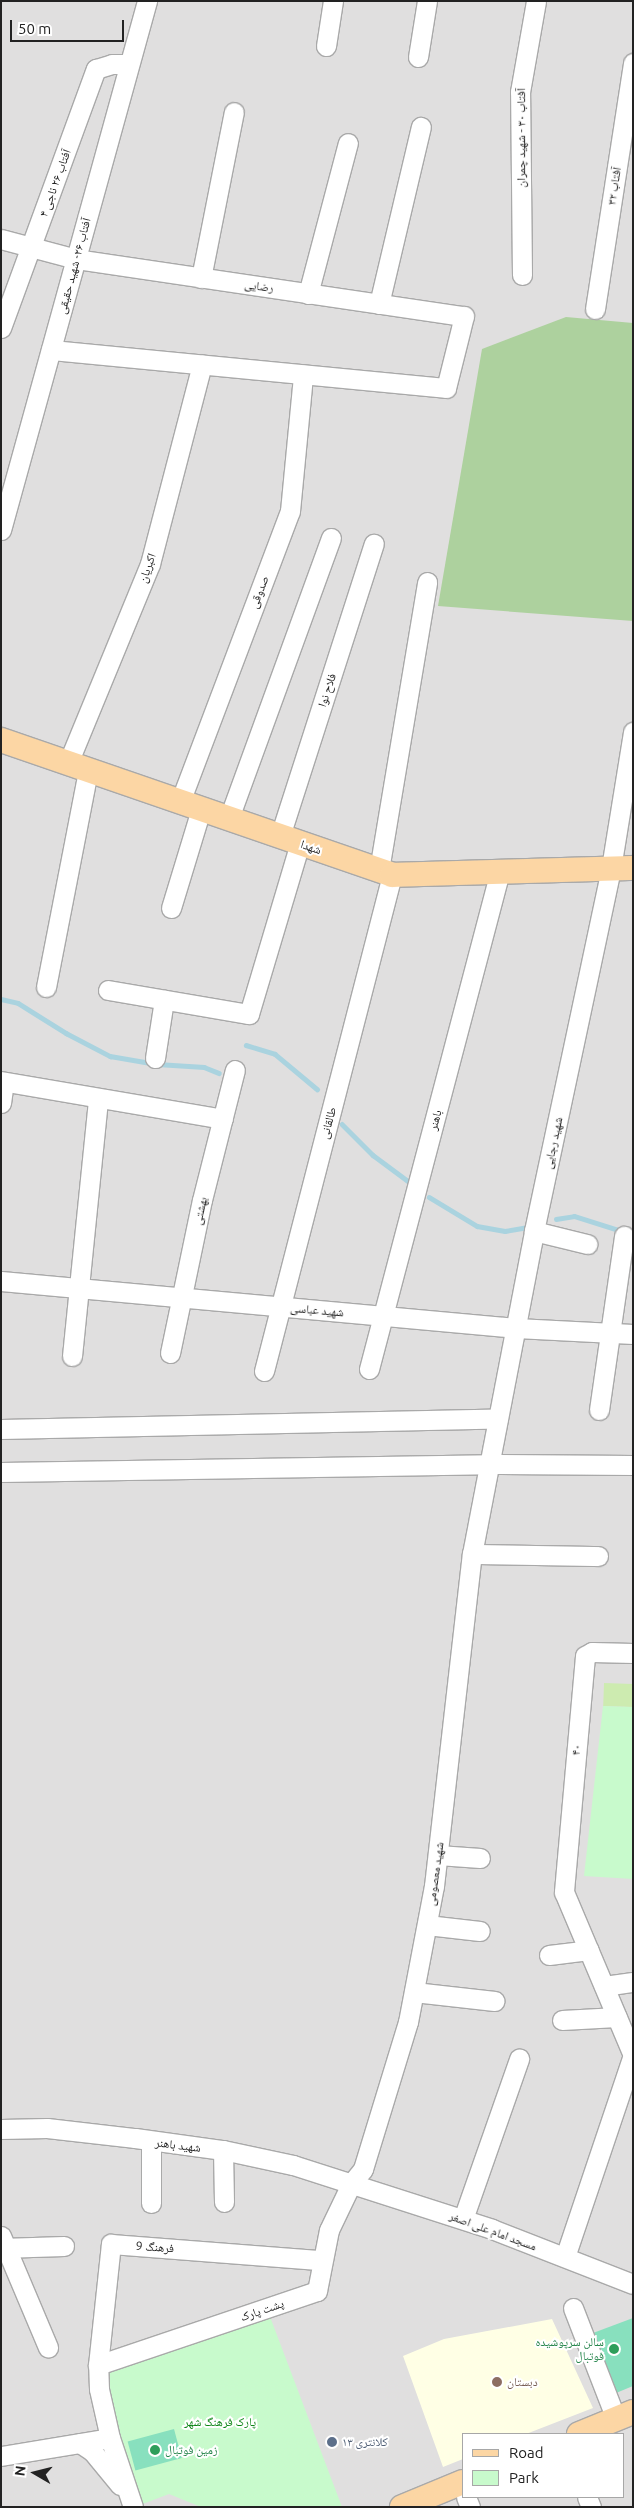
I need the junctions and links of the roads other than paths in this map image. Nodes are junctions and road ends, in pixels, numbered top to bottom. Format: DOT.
graph roads {
  1 [pos="147,1"];
  2 [pos="332,1"];
  3 [pos="427,1"];
  4 [pos="536,1"];
  5 [pos="326,46"];
  6 [pos="418,58"];
  7 [pos="633,63"];
  8 [pos="130,64"];
  9 [pos="234,112"];
  10 [pos="421,127"];
  11 [pos="348,143"];
  12 [pos="1,239"];
  13 [pos="31,248"];
  14 [pos="76,259"];
  15 [pos="522,275"];
  16 [pos="202,278"];
  17 [pos="308,294"];
  18 [pos="379,304"];
  19 [pos="595,309"];
  20 [pos="1,328"];
  21 [pos="51,350"];
  22 [pos="202,365"];
  23 [pos="303,375"];
  24 [pos="1,530"];
  25 [pos="331,538"];
  26 [pos="374,544"];
  27 [pos="427,582"];
  28 [pos="633,732"];
  29 [pos="1,740"];
  30 [pos="78,767"];
  31 [pos="190,805"];
  32 [pos="229,818"];
  33 [pos="290,839"];
  34 [pos="622,868"];
  35 [pos="500,871"];
  36 [pos="385,872"];
  37 [pos="171,908"];
  38 [pos="46,987"];
  39 [pos="108,990"];
  40 [pos="164,1000"];
  41 [pos="155,1058"];
  42 [pos="234,1070"];
  43 [pos="3,1082"];
  44 [pos="98,1098"];
  45 [pos="1,1104"];
  46 [pos="222,1119"];
  47 [pos="534,1231"];
  48 [pos="624,1236"];
  49 [pos="587,1244"];
  50 [pos="1,1282"];
  51 [pos="79,1288"];
  52 [pos="182,1298"];
  53 [pos="280,1306"];
  54 [pos="384,1315"];
  55 [pos="516,1328"];
  56 [pos="633,1334"];
  57 [pos="610,1335"];
  58 [pos="170,1353"];
  59 [pos="72,1356"];
  60 [pos="370,1369"];
  61 [pos="264,1370"];
  62 [pos="599,1410"];
  63 [pos="498,1419"];
  64 [pos="1,1429"];
  65 [pos="489,1464"];
  66 [pos="633,1465"];
  67 [pos="1,1472"];
  68 [pos="472,1554"];
  69 [pos="598,1556"];
  70 [pos="633,1653"];
  71 [pos="438,1856"];
  72 [pos="480,1858"];
  73 [pos="427,1925"];
  74 [pos="480,1931"];
  75 [pos="589,1950"];
  76 [pos="549,1955"];
  77 [pos="633,1982"];
  78 [pos="604,1986"];
  79 [pos="414,1992"];
  80 [pos="494,2001"];
  81 [pos="617,2017"];
  82 [pos="562,2020"];
  83 [pos="633,2055"];
  84 [pos="519,2059"];
  85 [pos="1,2129"];
  86 [pos="151,2141"];
  87 [pos="223,2150"];
  88 [pos="351,2184"];
  89 [pos="224,2202"];
  90 [pos="151,2203"];
  91 [pos="463,2219"];
  92 [pos="3,2244"];
  93 [pos="64,2246"];
  94 [pos="565,2257"];
  95 [pos="321,2260"];
  96 [pos="633,2284"];
  97 [pos="573,2308"];
  98 [pos="48,2347"];
  99 [pos="98,2365"];
  100 [pos="624,2416"];
  101 [pos="582,2433"];
  102 [pos="110,2438"];
  103 [pos="80,2443"];
  104 [pos="1,2456"];
  105 [pos="462,2488"];
  106 [pos="131,2501"];
  107 [pos="402,2507"];
  1 -- 8 [label="street, آفتاب ۲۶- شهید حقیقی"];
  2 -- 5 [label="street"];
  3 -- 6 [label="street"];
  4 -- 15 [label="street, آفتاب ۳۰ - شهید چمران"];
  7 -- 19 [label="street, آفتاب ۳۲"];
  8 -- 13 [label="street, آفتاب ۲۶ ناجی ۴"];
  8 -- 14 [label="street, آفتاب ۲۶- شهید حقیقی"];
  9 -- 16 [label="street"];
  10 -- 18 [label="street"];
  11 -- 17 [label="street"];
  12 -- 13 [label="street, رضایی"];
  13 -- 14 [label="street, رضایی"];
  13 -- 20 [label="street, آفتاب ۲۶ ناجی ۴"];
  14 -- 16 [label="street, رضایی"];
  14 -- 21 [label="street, آفتاب ۲۶- شهید حقیقی"];
  16 -- 17 [label="street, رضایی"];
  17 -- 18 [label="street, رضایی"];
  18 -- 23 [label="street, رضایی"];
  21 -- 22 [label="street"];
  21 -- 24 [label="street, آفتاب ۲۶- شهید حقیقی"];
  22 -- 23 [label="street"];
  22 -- 30 [label="street, اکبریان"];
  23 -- 31 [label="street, صدوقی"];
  25 -- 32 [label="street"];
  26 -- 33 [label="street, فلاح نوا"];
  27 -- 36 [label="street, طالقانی"];
  28 -- 34 [label="street, شهید رجایی"];
  29 -- 30 [label="main road, شهدا"];
  30 -- 31 [label="main road, شهدا"];
  30 -- 38 [label="street, اکبریان"];
  31 -- 32 [label="main road, شهدا"];
  31 -- 37 [label="street, صدوقی"];
  32 -- 33 [label="main road, شهدا"];
  33 -- 36 [label="main road, شهدا"];
  33 -- 40 [label="street"];
  34 -- 35 [label="main road, شهدا"];
  34 -- 47 [label="street, شهید رجایی"];
  35 -- 36 [label="main road, شهدا"];
  35 -- 54 [label="street, باهنر"];
  36 -- 53 [label="street, طالقانی"];
  39 -- 40 [label="street"];
  40 -- 41 [label="street"];
  42 -- 46 [label="street, بهشتی"];
  43 -- 44 [label="street"];
  43 -- 45 [label="street"];
  44 -- 46 [label="street"];
  44 -- 51 [label="street"];
  46 -- 52 [label="street, بهشتی"];
  47 -- 49 [label="street"];
  47 -- 55 [label="street, شهید رجایی"];
  48 -- 57 [label="street"];
  50 -- 51 [label="street, شهید عباسی"];
  51 -- 52 [label="street, شهید عباسی"];
  51 -- 59 [label="street"];
  52 -- 53 [label="street, شهید عباسی"];
  52 -- 58 [label="street, بهشتی"];
  53 -- 54 [label="street, شهید عباسی"];
  53 -- 61 [label="street, طالقانی"];
  54 -- 55 [label="street, شهید عباسی"];
  54 -- 60 [label="street, باهنر"];
  55 -- 57 [label="street, شهید عباسی"];
  55 -- 63 [label="street, شهید رجایی"];
  56 -- 57 [label="street, شهید عباسی"];
  57 -- 62 [label="street"];
  63 -- 64 [label="street"];
  63 -- 65 [label="street, شهید رجایی"];
  65 -- 66 [label="street"];
  65 -- 67 [label="street"];
  65 -- 68 [label="street, شهید رجایی"];
  68 -- 69 [label="street"];
  68 -- 71 [label="street, شهید معصومی"];
  70 -- 75 [label="street, ۴۰"];
  71 -- 72 [label="street"];
  71 -- 73 [label="street, شهید معصومی"];
  73 -- 74 [label="street"];
  73 -- 79 [label="street, شهید معصومی"];
  75 -- 76 [label="street"];
  75 -- 78 [label="street"];
  77 -- 78 [label="street"];
  78 -- 81 [label="street"];
  79 -- 80 [label="street"];
  79 -- 88 [label="street, شهید معصومی"];
  81 -- 82 [label="street"];
  81 -- 83 [label="street"];
  83 -- 94 [label="street"];
  84 -- 91 [label="street"];
  85 -- 86 [label="street, شهید باهنر"];
  86 -- 87 [label="street, شهید باهنر"];
  86 -- 90 [label="street"];
  87 -- 88 [label="street, شهید باهنر"];
  87 -- 89 [label="street"];
  88 -- 91 [label="street, مسجد امام علی اصغر"];
  88 -- 95 [label="street, پشت پارک"];
  91 -- 94 [label="street, مسجد امام علی اصغر"];
  92 -- 93 [label="street"];
  92 -- 98 [label="street"];
  94 -- 96 [label="street, مسجد امام علی اصغر"];
  95 -- 99 [label="street, پشت پارک"];
  95 -- 99 [label="street, فرهنگ 9"];
  97 -- 100 [label="street"];
  99 -- 102 [label="street"];
  100 -- 101 [label="main road"];
  102 -- 103 [label="street"];
  102 -- 106 [label="street"];
  103 -- 104 [label="street"];
  103 -- 106 [label="street"];
  105 -- 107 [label="main road"];
}
